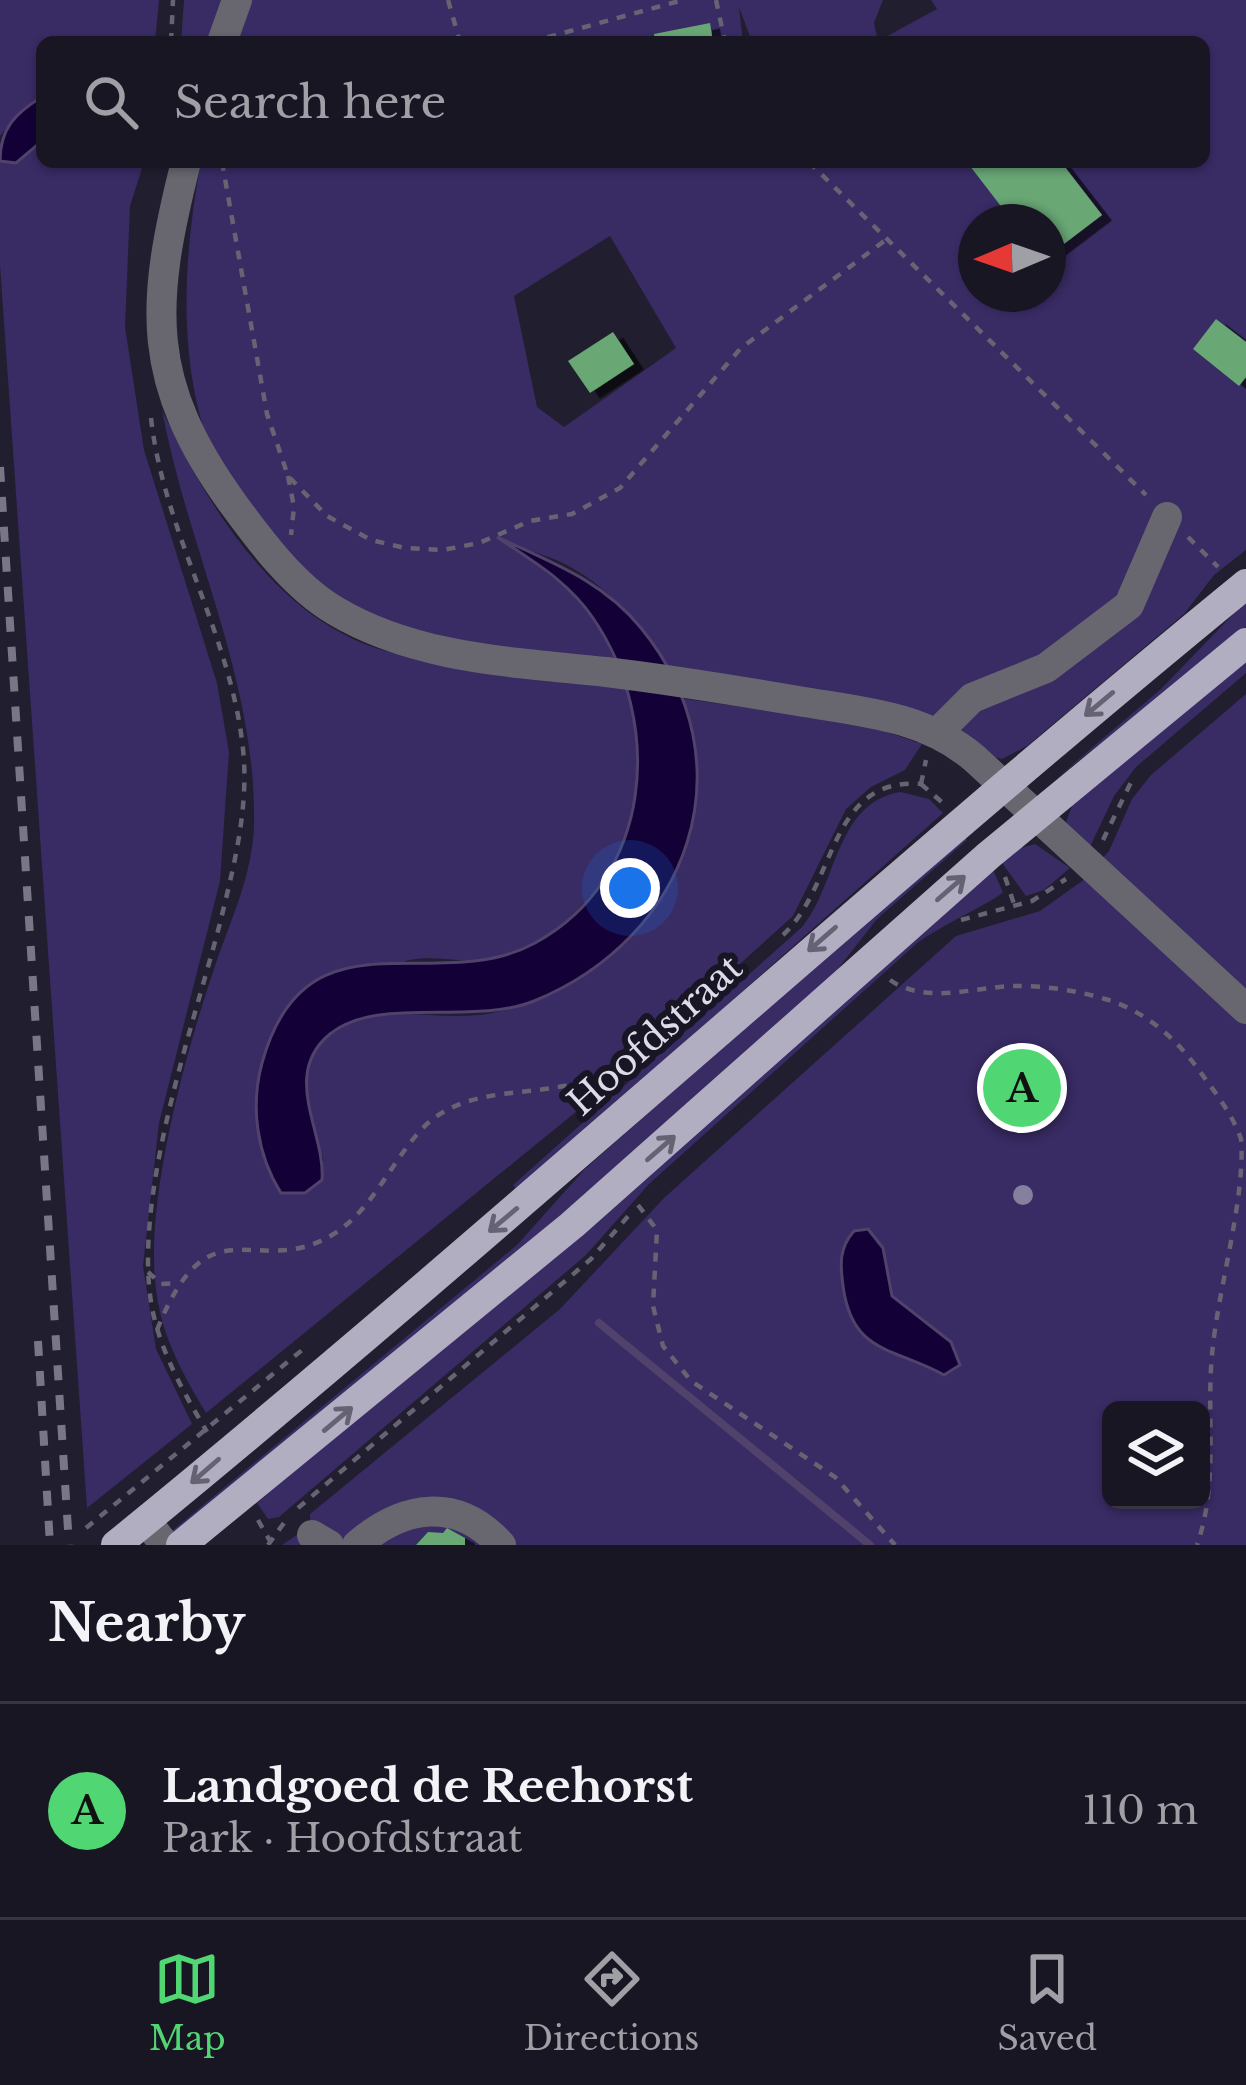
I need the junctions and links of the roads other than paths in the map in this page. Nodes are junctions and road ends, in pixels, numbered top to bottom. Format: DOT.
graph roads {
  1 [pos="237,0"];
  2 [pos="224,36"];
  3 [pos="184,168"];
  4 [pos="1167,517"];
  5 [pos="1236,580"];
  6 [pos="1246,643"];
  7 [pos="938,732"];
  8 [pos="1001,783"];
  9 [pos="1036,816"];
  10 [pos="1246,1010"];
  11 [pos="155,1533"];
  12 [pos="116,1545"];
  13 [pos="182,1545"];
  14 [pos="357,1545"];
  15 [pos="501,1545"];
  1 -- 2 [label="street"];
  3 -- 7 [label="street"];
  4 -- 7 [label="street"];
  5 -- 8 [label="main road, Hoofdstraat, one-way"];
  6 -- 9 [label="main road"];
  7 -- 8 [label="street"];
  8 -- 9 [label="street"];
  8 -- 11 [label="main road, Hoofdstraat, one-way"];
  9 -- 10 [label="street"];
  13 -- 9 [label="main road, one-way"];
  11 -- 12 [label="main road, Hoofdstraat"];
  14 -- 15 [label="street"];
}
